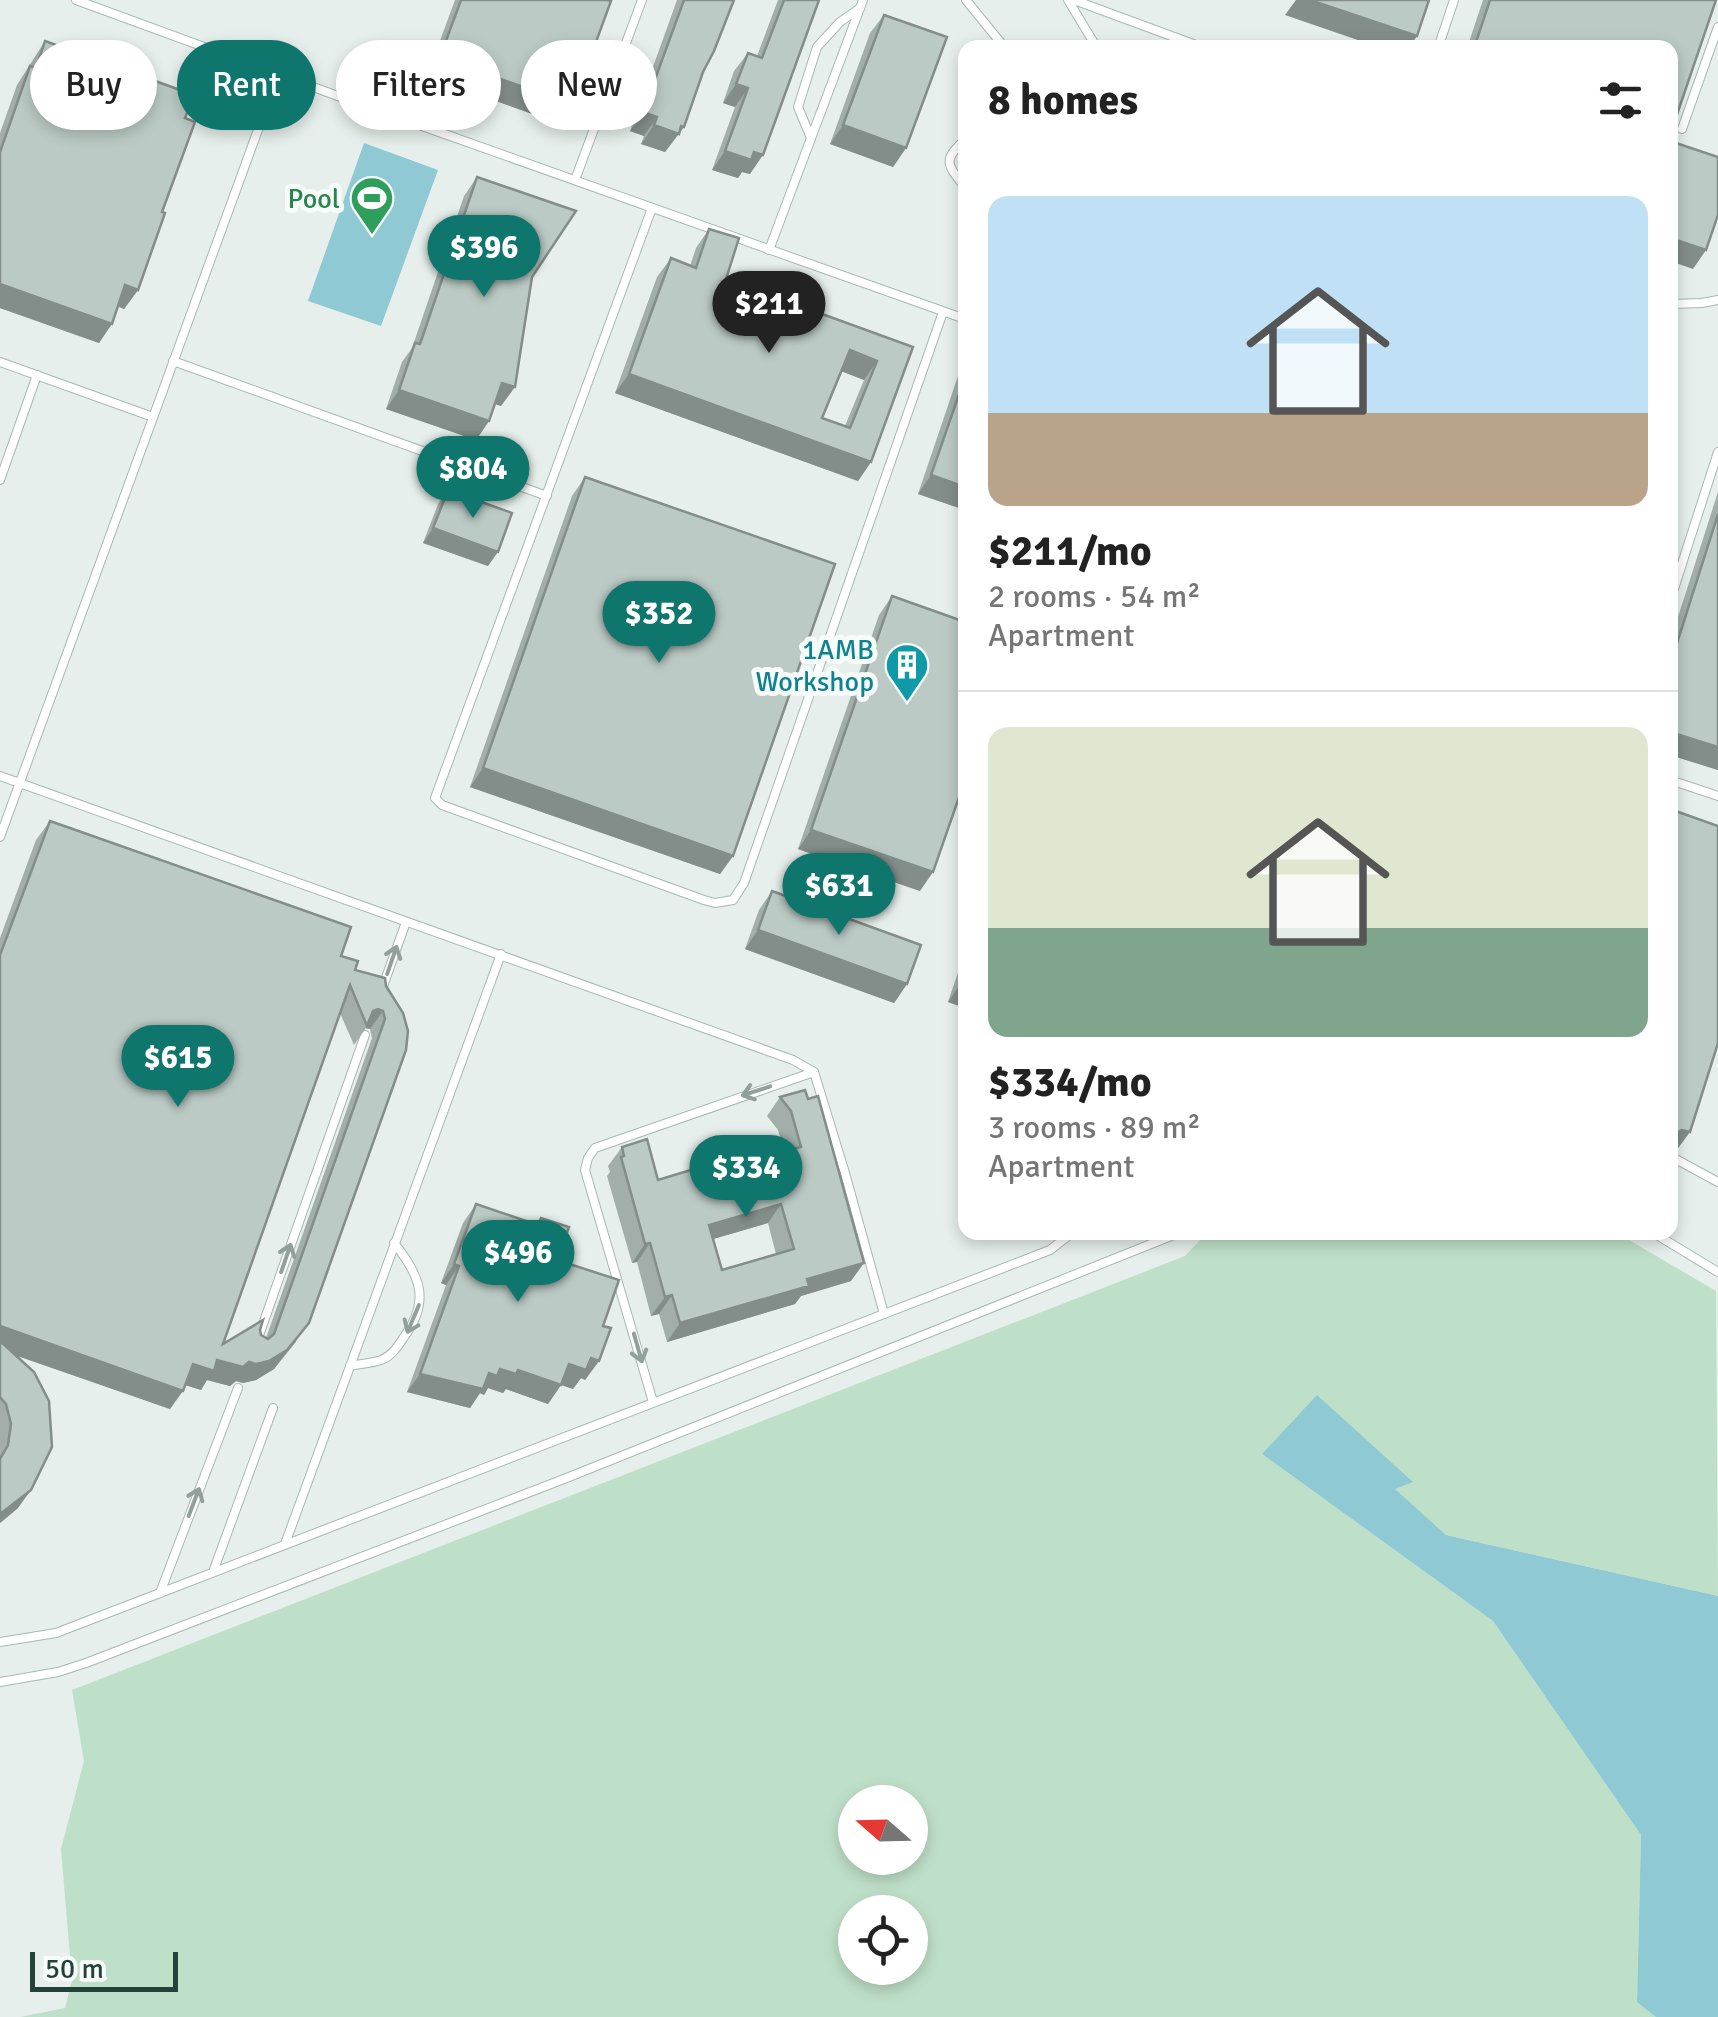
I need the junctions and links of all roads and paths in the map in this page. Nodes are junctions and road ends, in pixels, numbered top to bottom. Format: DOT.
graph roads {
  1 [pos="76,0"];
  2 [pos="642,0"];
  3 [pos="966,0"];
  4 [pos="1071,0"];
  5 [pos="1454,0"];
  6 [pos="862,4"];
  7 [pos="1718,27"];
  8 [pos="184,40"];
  9 [pos="999,40"];
  10 [pos="1092,40"];
  11 [pos="1182,40"];
  12 [pos="1441,40"];
  13 [pos="316,88"];
  14 [pos="1682,129"];
  15 [pos="258,130"];
  16 [pos="811,138"];
  17 [pos="958,146"];
  18 [pos="958,179"];
  19 [pos="576,180"];
  20 [pos="652,208"];
  21 [pos="769,250"];
  22 [pos="1718,300"];
  23 [pos="1678,304"];
  24 [pos="944,312"];
  25 [pos="958,317"];
  26 [pos="173,361"];
  27 [pos="0,362"];
  28 [pos="37,376"];
  29 [pos="153,417"];
  30 [pos="1718,452"];
  31 [pos="0,480"];
  32 [pos="547,496"];
  33 [pos="1678,576"];
  34 [pos="0,776"];
  35 [pos="20,783"];
  36 [pos="1678,783"];
  37 [pos="1718,796"];
  38 [pos="0,837"];
  39 [pos="406,922"];
  40 [pos="501,954"];
  41 [pos="379,999"];
  42 [pos="365,1034"];
  43 [pos="814,1072"];
  44 [pos="1678,1160"];
  45 [pos="1718,1182"];
  46 [pos="1063,1240"];
  47 [pos="1161,1240"];
  48 [pos="1665,1240"];
  49 [pos="394,1243"];
  50 [pos="1718,1272"];
  51 [pos="884,1314"];
  52 [pos="254,1350"];
  53 [pos="350,1366"];
  54 [pos="238,1388"];
  55 [pos="653,1402"];
  56 [pos="273,1408"];
  57 [pos="285,1544"];
  58 [pos="213,1572"];
  59 [pos="160,1594"];
  60 [pos="0,1642"];
  61 [pos="0,1682"];
  1 -- 8 [label="lane"];
  2 -- 19 [label="lane"];
  3 -- 9 [label="lane"];
  4 -- 10 [label="lane"];
  4 -- 11 [label="lane"];
  5 -- 12 [label="lane"];
  6 -- 16 [label="lane"];
  6 -- 16 [label="lane"];
  7 -- 14 [label="lane"];
  13 -- 19 [label="lane"];
  15 -- 26 [label="lane"];
  16 -- 21 [label="lane"];
  17 -- 18 [label="lane"];
  19 -- 20 [label="lane"];
  20 -- 21 [label="lane"];
  20 -- 32 [label="lane"];
  21 -- 24 [label="lane"];
  22 -- 23 [label="lane"];
  24 -- 25 [label="lane"];
  24 -- 32 [label="lane"];
  26 -- 29 [label="lane"];
  26 -- 32 [label="lane"];
  27 -- 28 [label="lane"];
  28 -- 29 [label="lane"];
  28 -- 31 [label="lane"];
  29 -- 35 [label="lane"];
  30 -- 33 [label="lane"];
  34 -- 35 [label="lane"];
  35 -- 38 [label="lane"];
  35 -- 39 [label="lane"];
  36 -- 37 [label="lane"];
  39 -- 40 [label="lane"];
  41 -- 39 [label="lane, one-way"];
  40 -- 43 [label="lane"];
  40 -- 49 [label="lane"];
  52 -- 42 [label="lane, one-way"];
  43 -- 51 [label="lane"];
  43 -- 55 [label="lane, one-way"];
  44 -- 45 [label="lane"];
  46 -- 51 [label="lane"];
  47 -- 61 [label="lane"];
  48 -- 50 [label="lane"];
  49 -- 53 [label="lane"];
  49 -- 53 [label="lane, one-way"];
  51 -- 55 [label="lane"];
  53 -- 57 [label="lane"];
  59 -- 54 [label="lane, one-way"];
  55 -- 57 [label="lane"];
  56 -- 58 [label="lane"];
  57 -- 58 [label="lane"];
  58 -- 59 [label="lane"];
  59 -- 60 [label="lane"];
}
